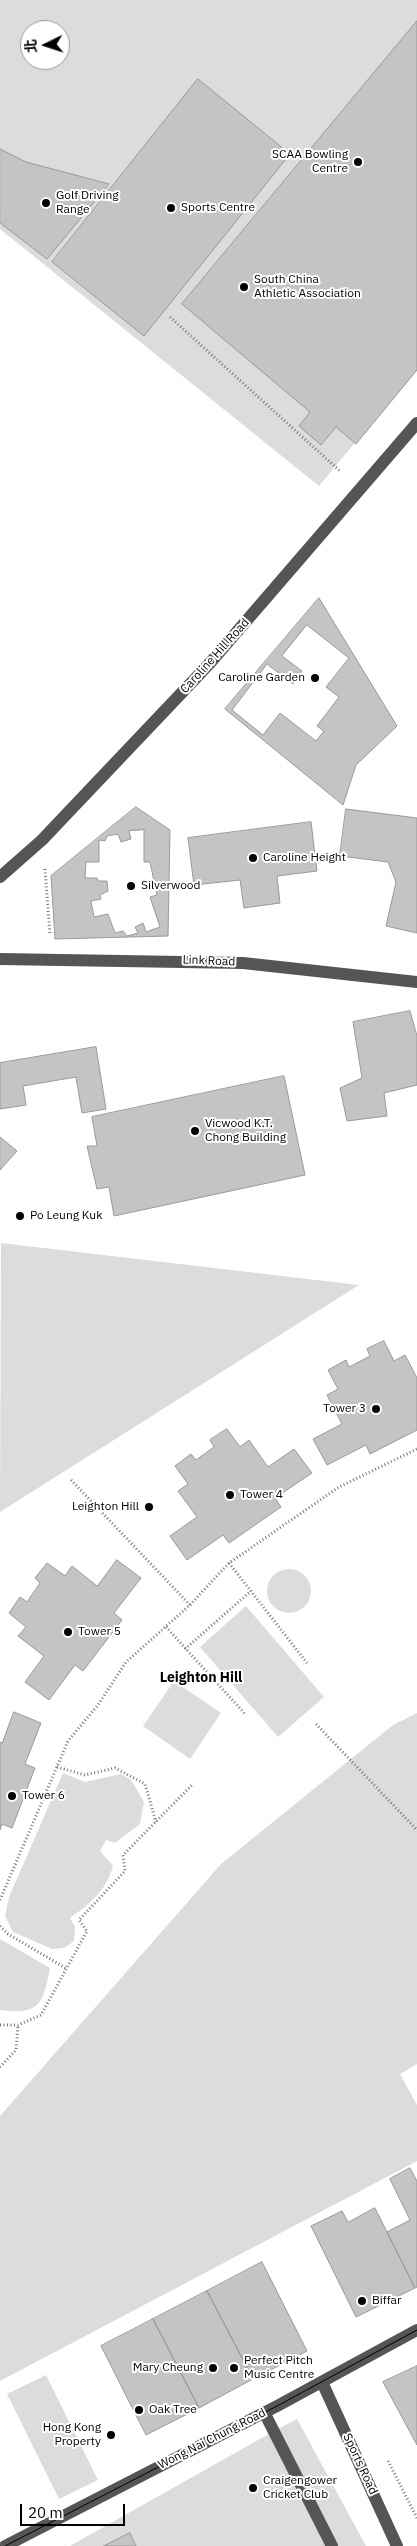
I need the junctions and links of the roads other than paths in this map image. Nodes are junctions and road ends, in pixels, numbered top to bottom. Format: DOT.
graph roads {
  1 [pos="417,423"];
  2 [pos="0,877"];
  3 [pos="0,959"];
  4 [pos="417,982"];
  5 [pos="417,2330"];
  6 [pos="322,2382"];
  7 [pos="264,2412"];
  8 [pos="5,2546"];
  9 [pos="332,2546"];
  10 [pos="397,2546"];
  1 -- 2 [label="street, Caroline Hill Road"];
  3 -- 4 [label="street, Link Road"];
  5 -- 6 [label="street, Wong Nai Chung Road"];
  6 -- 7 [label="street, Wong Nai Chung Road"];
  6 -- 10 [label="street, Sports Road"];
  7 -- 8 [label="street, Wong Nai Chung Road"];
  7 -- 9 [label="street"];
}
